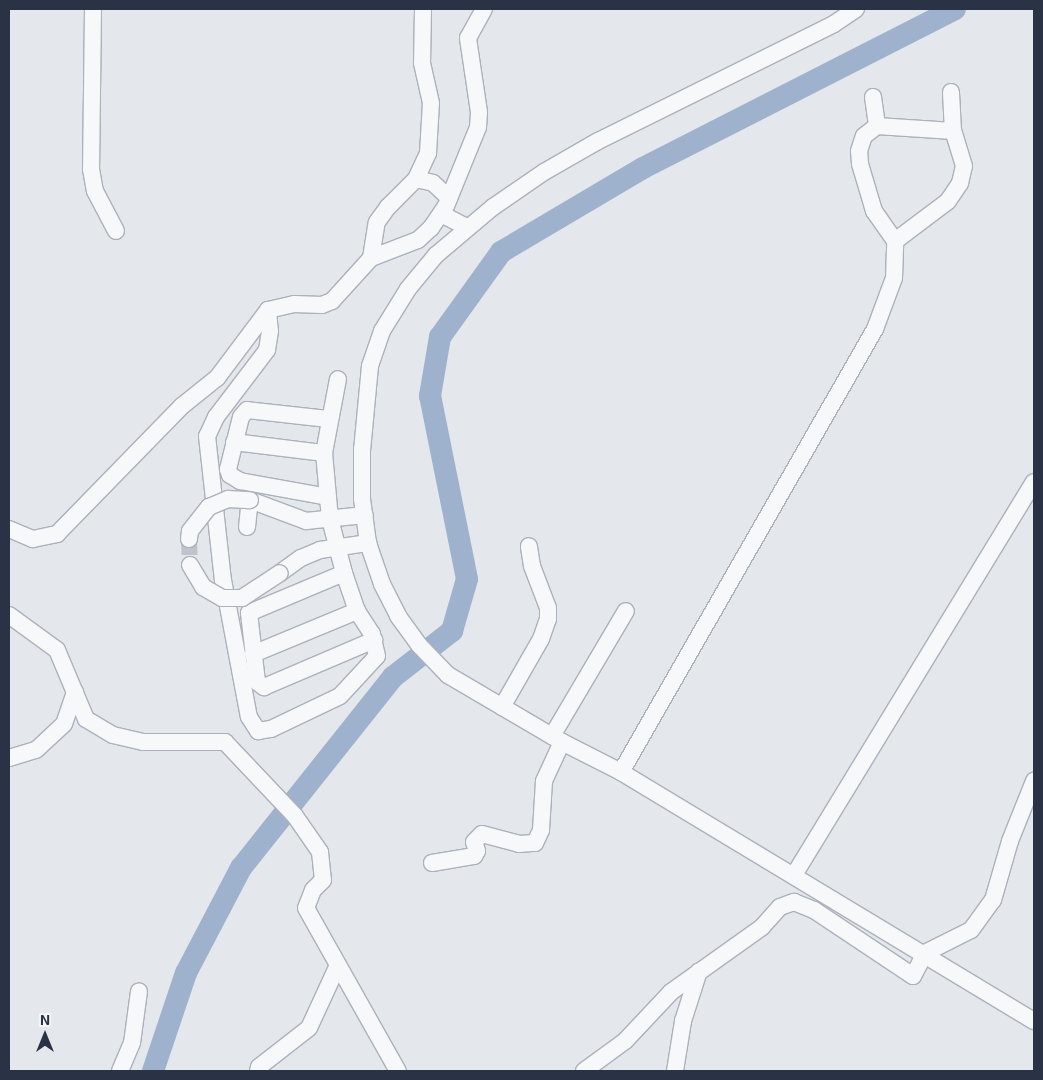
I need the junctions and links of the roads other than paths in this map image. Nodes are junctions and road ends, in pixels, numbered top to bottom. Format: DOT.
graph roads {
  1 [pos="93,9"];
  2 [pos="423,9"];
  3 [pos="484,9"];
  4 [pos="856,9"];
  5 [pos="951,92"];
  6 [pos="873,96"];
  7 [pos="877,126"];
  8 [pos="953,131"];
  9 [pos="416,179"];
  10 [pos="449,198"];
  11 [pos="441,214"];
  12 [pos="468,226"];
  13 [pos="116,230"];
  14 [pos="894,241"];
  15 [pos="371,258"];
  16 [pos="268,310"];
  17 [pos="338,379"];
  18 [pos="328,419"];
  19 [pos="234,442"];
  20 [pos="324,453"];
  21 [pos="1034,482"];
  22 [pos="328,498"];
  23 [pos="250,500"];
  24 [pos="365,515"];
  25 [pos="330,519"];
  26 [pos="248,527"];
  27 [pos="9,529"];
  28 [pos="189,539"];
  29 [pos="368,543"];
  30 [pos="529,546"];
  31 [pos="335,548"];
  32 [pos="190,565"];
  33 [pos="344,573"];
  34 [pos="357,611"];
  35 [pos="626,611"];
  36 [pos="9,615"];
  37 [pos="374,640"];
  38 [pos="253,654"];
  39 [pos="75,692"];
  40 [pos="502,707"];
  41 [pos="557,739"];
  42 [pos="9,758"];
  43 [pos="621,772"];
  44 [pos="1034,781"];
  45 [pos="432,863"];
  46 [pos="794,875"];
  47 [pos="926,953"];
  48 [pos="338,965"];
  49 [pos="699,971"];
  50 [pos="139,992"];
  51 [pos="1034,1021"];
  52 [pos="120,1071"];
  53 [pos="258,1071"];
  54 [pos="398,1071"];
  55 [pos="584,1071"];
  56 [pos="675,1071"];
  1 -- 13 [label="street"];
  2 -- 9 [label="street"];
  3 -- 10 [label="street"];
  4 -- 12 [label="street"];
  5 -- 8 [label="street"];
  6 -- 7 [label="street"];
  7 -- 8 [label="street"];
  7 -- 14 [label="street"];
  8 -- 14 [label="street"];
  9 -- 10 [label="street"];
  9 -- 15 [label="street"];
  10 -- 11 [label="street"];
  11 -- 12 [label="street"];
  11 -- 15 [label="street"];
  12 -- 24 [label="street"];
  14 -- 43 [label="street"];
  15 -- 16 [label="street"];
  16 -- 27 [label="street"];
  16 -- 37 [label="street"];
  17 -- 18 [label="street"];
  18 -- 19 [label="street"];
  18 -- 20 [label="street"];
  19 -- 20 [label="street"];
  19 -- 22 [label="street"];
  20 -- 22 [label="street"];
  21 -- 46 [label="street"];
  22 -- 25 [label="street"];
  23 -- 25 [label="street"];
  23 -- 26 [label="street"];
  23 -- 28 [label="street, bridge"];
  24 -- 25 [label="street"];
  24 -- 29 [label="street"];
  25 -- 31 [label="street"];
  29 -- 31 [label="street"];
  29 -- 40 [label="street"];
  30 -- 40 [label="street"];
  31 -- 32 [label="street, bridge"];
  31 -- 33 [label="street"];
  33 -- 34 [label="street"];
  33 -- 38 [label="street"];
  34 -- 37 [label="street"];
  34 -- 38 [label="street"];
  35 -- 41 [label="street"];
  36 -- 39 [label="street"];
  37 -- 38 [label="street"];
  39 -- 42 [label="street"];
  39 -- 48 [label="street"];
  40 -- 41 [label="street"];
  41 -- 43 [label="street"];
  41 -- 45 [label="street"];
  43 -- 46 [label="street"];
  44 -- 47 [label="street"];
  46 -- 47 [label="street"];
  47 -- 49 [label="street"];
  47 -- 51 [label="street"];
  48 -- 53 [label="street"];
  48 -- 54 [label="street"];
  49 -- 55 [label="street"];
  49 -- 56 [label="street"];
  50 -- 52 [label="street"];
}
